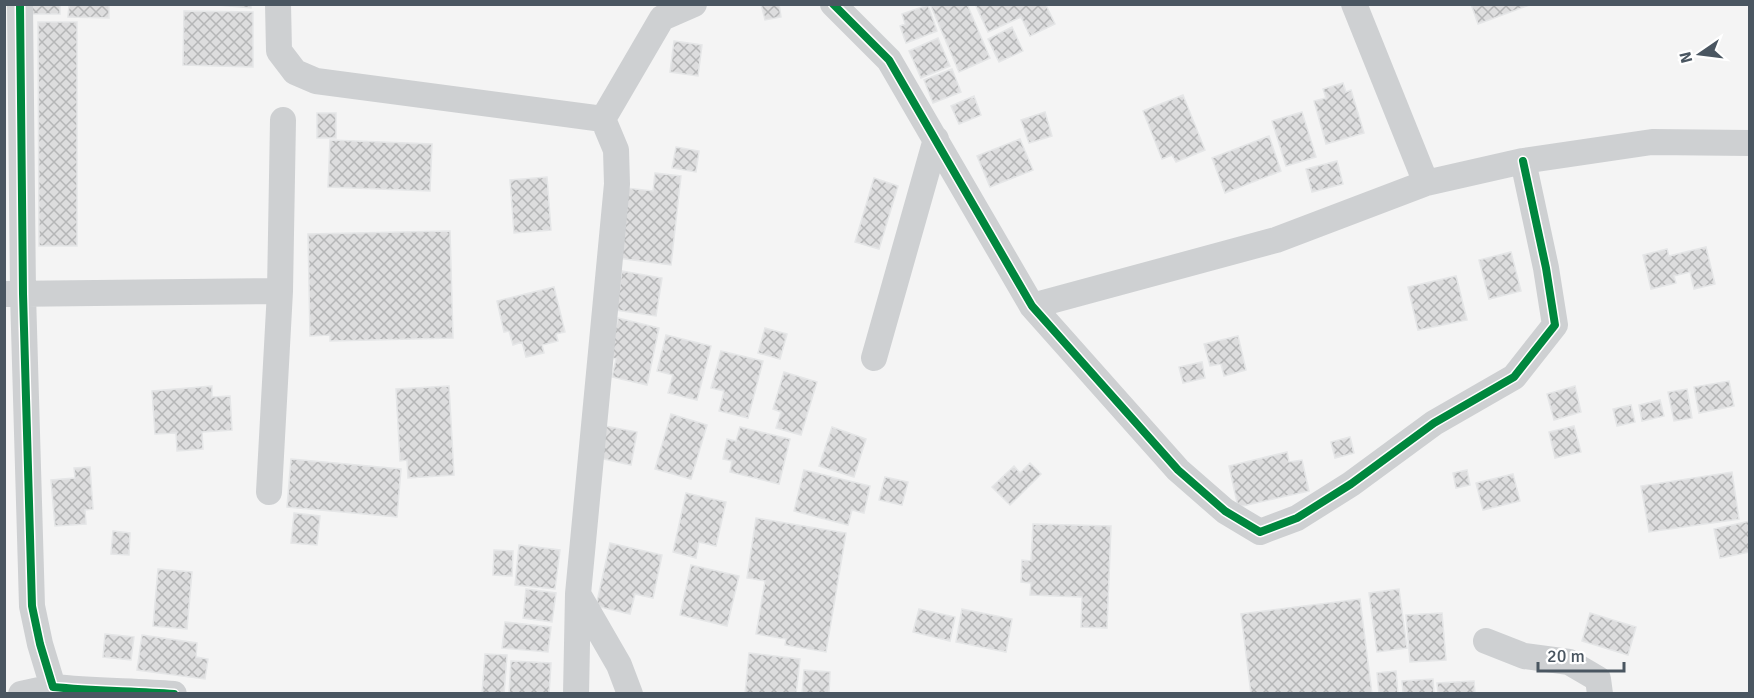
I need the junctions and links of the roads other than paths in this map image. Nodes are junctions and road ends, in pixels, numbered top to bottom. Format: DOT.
graph roads {
  1 [pos="20,4"];
  2 [pos="278,4"];
  3 [pos="694,4"];
  4 [pos="833,4"];
  5 [pos="1354,4"];
  6 [pos="603,119"];
  7 [pos="283,120"];
  8 [pos="936,139"];
  9 [pos="1749,142"];
  10 [pos="1523,161"];
  11 [pos="1426,183"];
  12 [pos="280,291"];
  13 [pos="14,294"];
  14 [pos="1032,306"];
  15 [pos="874,358"];
  16 [pos="269,492"];
  17 [pos="578,594"];
  18 [pos="1486,641"];
  19 [pos="53,687"];
  20 [pos="140,692"];
  21 [pos="21,693"];
  22 [pos="174,693"];
  23 [pos="576,693"];
  24 [pos="630,693"];
  25 [pos="1600,693"];
  1 -- 13 [label="street"];
  2 -- 6 [label="street"];
  3 -- 6 [label="street"];
  4 -- 8 [label="street"];
  5 -- 11 [label="street"];
  6 -- 17 [label="street"];
  7 -- 12 [label="street"];
  8 -- 14 [label="street"];
  8 -- 15 [label="street"];
  9 -- 10 [label="street"];
  10 -- 11 [label="street"];
  10 -- 14 [label="street"];
  11 -- 14 [label="street"];
  12 -- 13 [label="street"];
  12 -- 16 [label="street"];
  13 -- 19 [label="street"];
  17 -- 23 [label="street"];
  17 -- 24 [label="street"];
  18 -- 25 [label="street"];
  19 -- 20 [label="street"];
  19 -- 21 [label="street"];
  20 -- 22 [label="street"];
}
